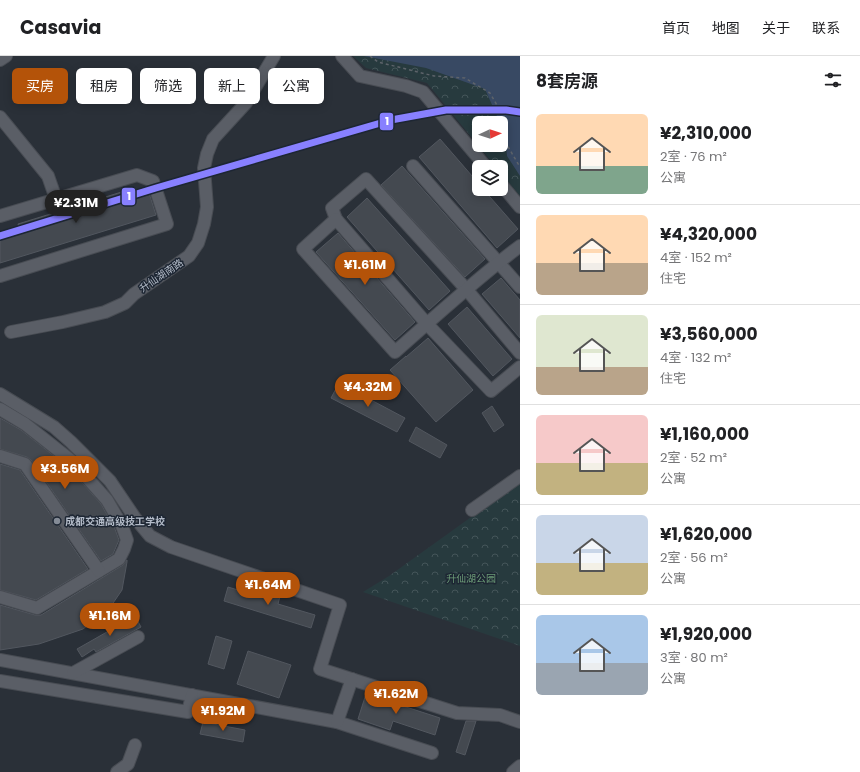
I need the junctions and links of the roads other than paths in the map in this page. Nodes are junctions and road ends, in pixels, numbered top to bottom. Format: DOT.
graph roads {
  1 [pos="6,56"];
  2 [pos="274,56"];
  3 [pos="342,56"];
  4 [pos="0,60"];
  5 [pos="0,117"];
  6 [pos="480,160"];
  7 [pos="413,166"];
  8 [pos="508,192"];
  9 [pos="56,199"];
  10 [pos="520,207"];
  11 [pos="0,216"];
  12 [pos="336,219"];
  13 [pos="520,246"];
  14 [pos="498,262"];
  15 [pos="0,276"];
  16 [pos="520,287"];
  17 [pos="467,290"];
  18 [pos="427,324"];
  19 [pos="11,332"];
  20 [pos="520,353"];
  21 [pos="520,367"];
  22 [pos="0,394"];
  23 [pos="0,409"];
  24 [pos="0,456"];
  25 [pos="520,476"];
  26 [pos="472,510"];
  27 [pos="99,571"];
  28 [pos="0,597"];
  29 [pos="138,637"];
  30 [pos="0,660"];
  31 [pos="73,674"];
  32 [pos="352,679"];
  33 [pos="0,681"];
  34 [pos="192,695"];
  35 [pos="337,722"];
  36 [pos="520,722"];
  37 [pos="135,745"];
  38 [pos="432,753"];
  39 [pos="520,766"];
  40 [pos="117,772"];
  41 [pos="513,772"];
  1 -- 4 [label="street"];
  2 -- 19 [label="street, 升仙湖南路"];
  3 -- 6 [label="street"];
  5 -- 9 [label="street"];
  7 -- 14 [label="street"];
  8 -- 10 [label="street"];
  9 -- 11 [label="street"];
  9 -- 15 [label="street"];
  12 -- 17 [label="street"];
  12 -- 18 [label="street"];
  12 -- 18 [label="street"];
  13 -- 14 [label="street"];
  14 -- 16 [label="street"];
  14 -- 17 [label="street"];
  17 -- 18 [label="street"];
  17 -- 20 [label="street"];
  18 -- 21 [label="street"];
  22 -- 32 [label="street"];
  23 -- 27 [label="street"];
  24 -- 27 [label="street"];
  25 -- 26 [label="street"];
  27 -- 28 [label="street"];
  29 -- 31 [label="street"];
  30 -- 31 [label="street"];
  31 -- 34 [label="street"];
  32 -- 35 [label="street"];
  32 -- 36 [label="street"];
  33 -- 34 [label="street"];
  34 -- 35 [label="street"];
  35 -- 38 [label="street"];
  37 -- 40 [label="street"];
  39 -- 41 [label="street"];
}
